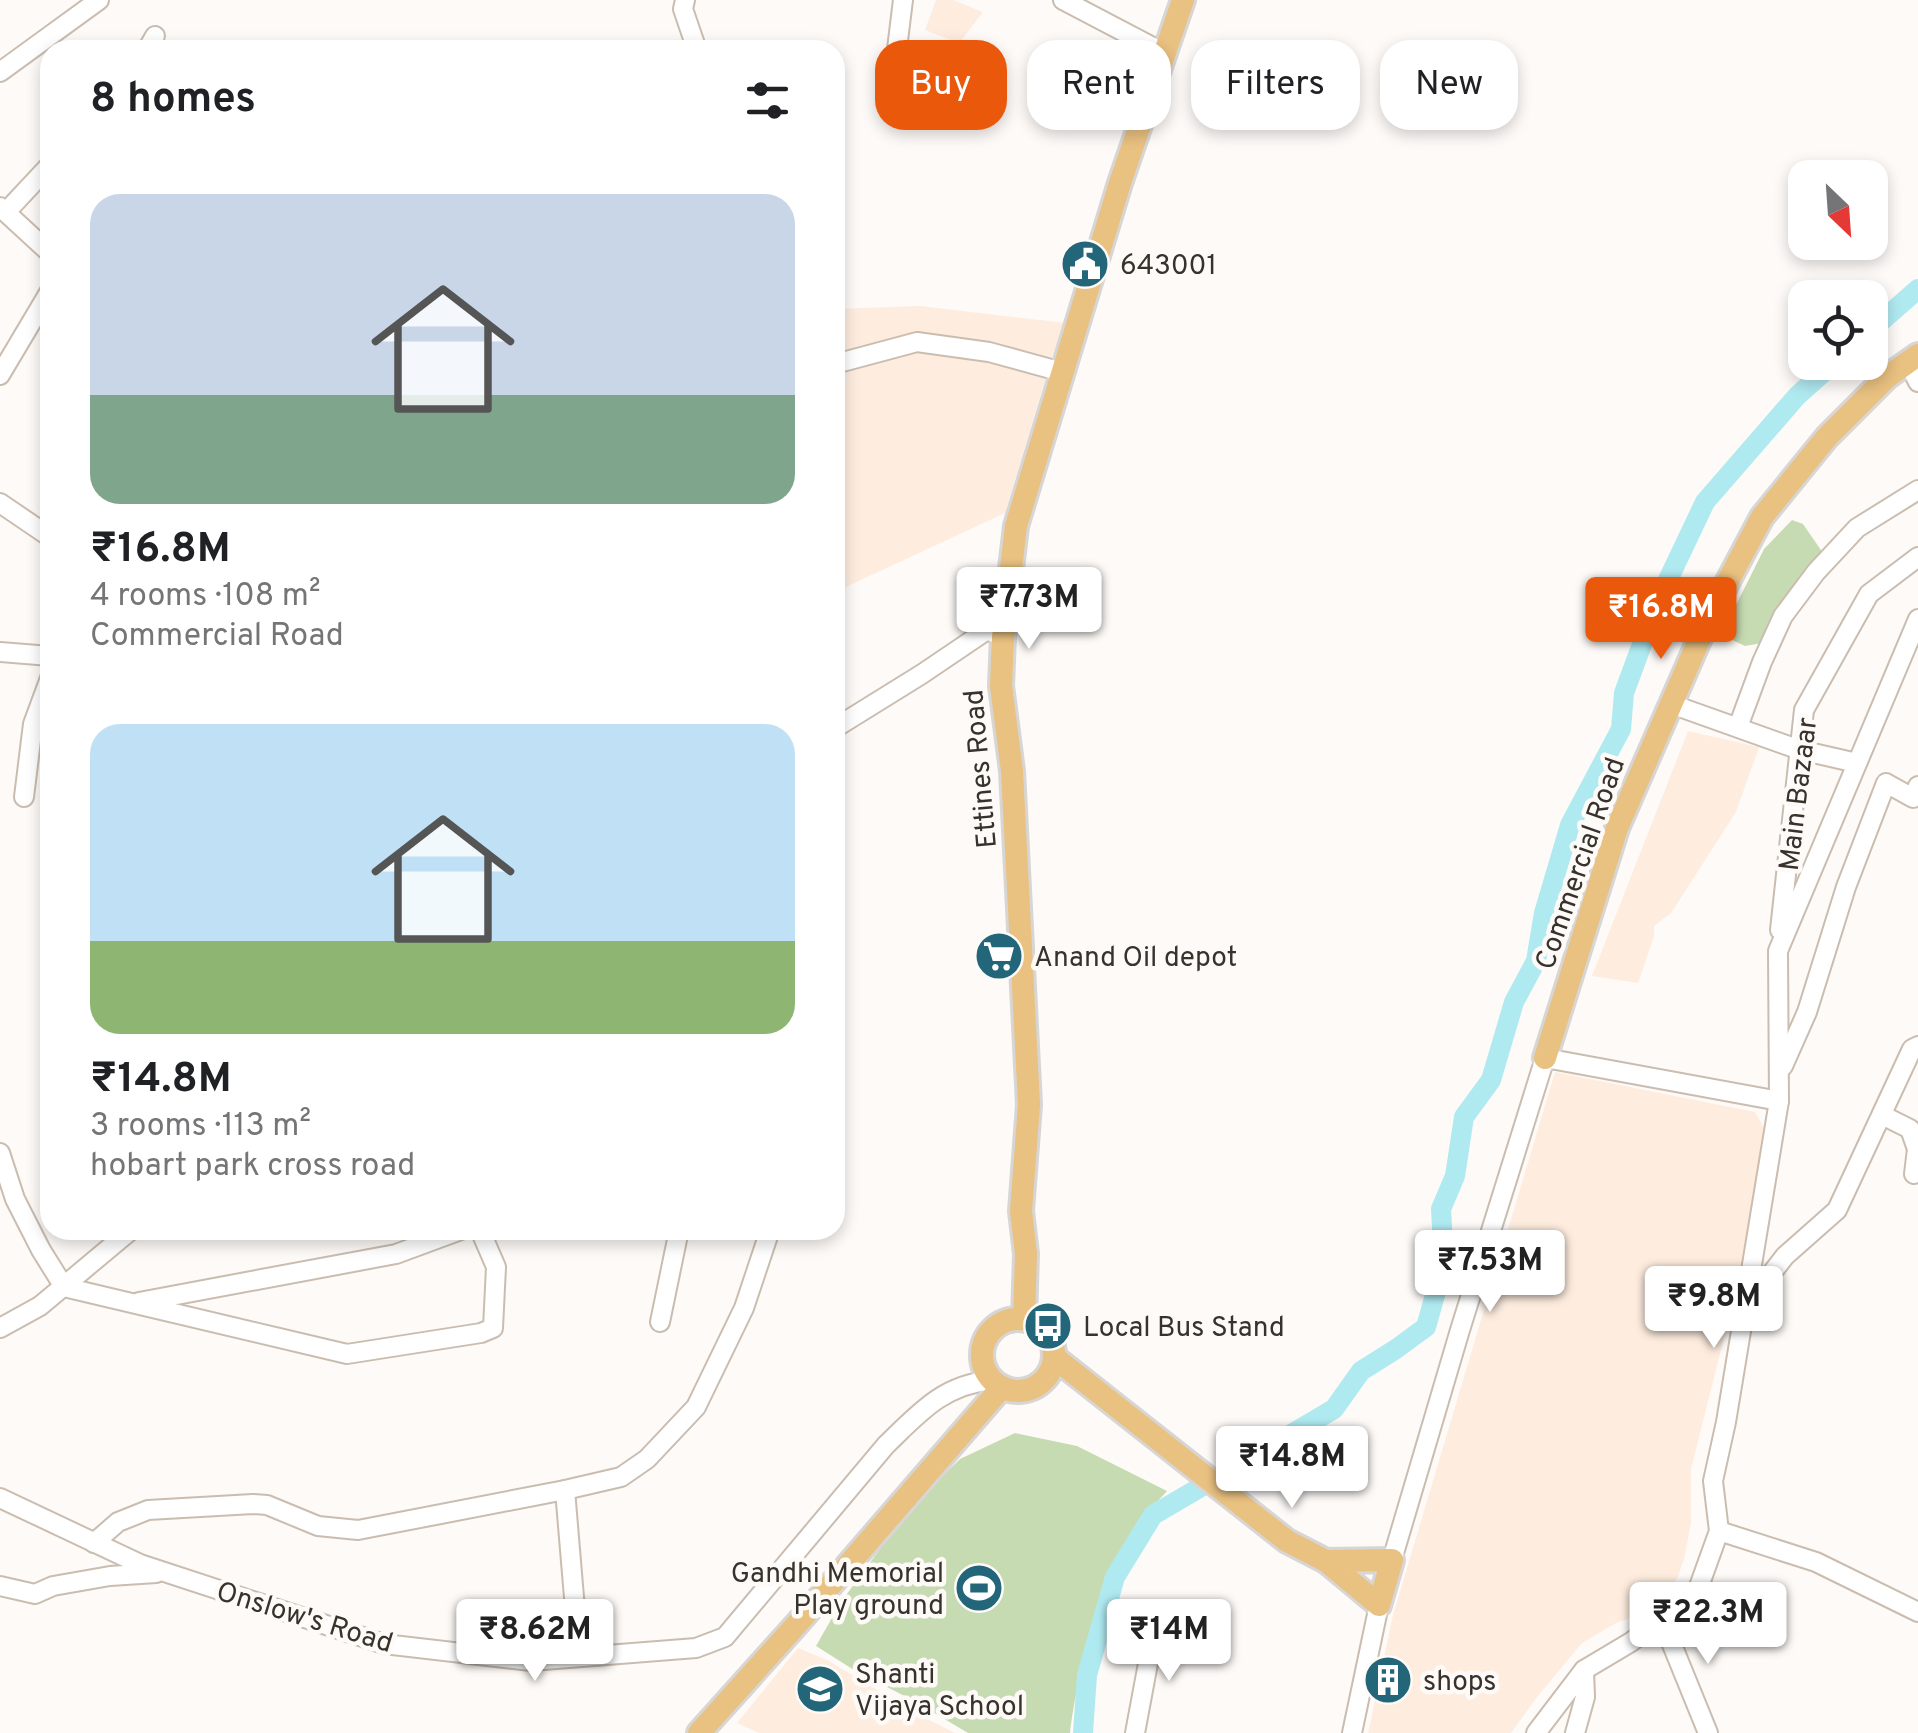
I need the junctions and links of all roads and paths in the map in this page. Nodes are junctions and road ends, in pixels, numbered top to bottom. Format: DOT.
graph roads {
  1 [pos="99,0"];
  2 [pos="685,0"];
  3 [pos="903,0"];
  4 [pos="1063,0"];
  5 [pos="1183,0"];
  6 [pos="44,40"];
  7 [pos="694,40"];
  8 [pos="898,40"];
  9 [pos="1139,40"];
  10 [pos="1170,40"];
  11 [pos="40,43"];
  12 [pos="0,72"];
  13 [pos="1139,130"];
  14 [pos="40,175"];
  15 [pos="3,210"];
  16 [pos="40,244"];
  17 [pos="40,308"];
  18 [pos="845,361"];
  19 [pos="1915,367"];
  20 [pos="1062,372"];
  21 [pos="0,374"];
  22 [pos="1918,490"];
  23 [pos="0,503"];
  24 [pos="40,530"];
  25 [pos="1918,557"];
  26 [pos="1918,620"];
  27 [pos="1004,637"];
  28 [pos="0,652"];
  29 [pos="40,655"];
  30 [pos="1671,704"];
  31 [pos="40,707"];
  32 [pos="845,722"];
  33 [pos="1738,728"];
  34 [pos="1800,750"];
  35 [pos="1857,763"];
  36 [pos="1916,795"];
  37 [pos="24,797"];
  38 [pos="1778,951"];
  39 [pos="1918,1030"];
  40 [pos="1915,1047"];
  41 [pos="1545,1058"];
  42 [pos="1780,1073"];
  43 [pos="1778,1101"];
  44 [pos="1882,1115"];
  45 [pos="0,1153"];
  46 [pos="1914,1174"];
  47 [pos="119,1240"];
  48 [pos="434,1240"];
  49 [pos="484,1240"];
  50 [pos="677,1240"];
  51 [pos="767,1240"];
  52 [pos="64,1286"];
  53 [pos="134,1303"];
  54 [pos="1745,1308"];
  55 [pos="1024,1319"];
  56 [pos="660,1322"];
  57 [pos="0,1328"];
  58 [pos="1054,1358"];
  59 [pos="997,1384"];
  60 [pos="565,1490"];
  61 [pos="0,1498"];
  62 [pos="1720,1531"];
  63 [pos="94,1542"];
  64 [pos="1392,1560"];
  65 [pos="1326,1562"];
  66 [pos="166,1573"];
  67 [pos="0,1586"];
  68 [pos="1379,1605"];
  69 [pos="1918,1612"];
  70 [pos="1662,1620"];
  71 [pos="1156,1626"];
  72 [pos="579,1657"];
  73 [pos="1584,1670"];
  74 [pos="699,1733"];
  75 [pos="1136,1733"];
  76 [pos="1352,1733"];
  77 [pos="1536,1733"];
  78 [pos="1575,1733"];
  79 [pos="1708,1733"];
  1 -- 6 [label="street"];
  2 -- 7 [label="street"];
  3 -- 8 [label="street"];
  4 -- 9 [label="street"];
  5 -- 10 [label="main road, Ettines Road"];
  11 -- 12 [label="street"];
  13 -- 20 [label="main road, Ettines Road"];
  14 -- 15 [label="street"];
  15 -- 16 [label="street"];
  17 -- 21 [label="street"];
  18 -- 20 [label="street"];
  19 -- 30 [label="main road, Commercial Road"];
  20 -- 27 [label="main road, Ettines Road"];
  22 -- 33 [label="street"];
  23 -- 24 [label="street"];
  25 -- 34 [label="street, Main Bazaar"];
  26 -- 35 [label="street"];
  27 -- 32 [label="street"];
  27 -- 55 [label="main road, Ettines Road"];
  28 -- 29 [label="street"];
  30 -- 33 [label="street"];
  30 -- 41 [label="main road, Commercial Road"];
  31 -- 37 [label="street"];
  33 -- 34 [label="street"];
  34 -- 35 [label="street"];
  34 -- 38 [label="street, Main Bazaar"];
  35 -- 38 [label="street"];
  36 -- 42 [label="street"];
  38 -- 42 [label="street, Main Bazaar"];
  39 -- 40 [label="street"];
  40 -- 44 [label="street"];
  41 -- 43 [label="street"];
  41 -- 64 [label="street"];
  42 -- 43 [label="street"];
  43 -- 54 [label="street"];
  44 -- 46 [label="street"];
  44 -- 54 [label="street"];
  45 -- 52 [label="street"];
  47 -- 52 [label="street"];
  48 -- 53 [label="street"];
  49 -- 53 [label="street"];
  50 -- 56 [label="street"];
  51 -- 60 [label="street"];
  52 -- 53 [label="street"];
  52 -- 57 [label="street"];
  54 -- 62 [label="street"];
  55 -- 58 [label="main road"];
  55 -- 59 [label="main road"];
  58 -- 59 [label="main road"];
  58 -- 65 [label="main road"];
  59 -- 72 [label="street, Onslow's Road"];
  59 -- 74 [label="main road"];
  60 -- 63 [label="street"];
  60 -- 72 [label="street"];
  61 -- 63 [label="street, Onslow's Road"];
  62 -- 69 [label="street"];
  62 -- 70 [label="street"];
  63 -- 66 [label="street, Onslow's Road"];
  64 -- 65 [label="main road"];
  64 -- 68 [label="main road"];
  65 -- 68 [label="main road"];
  66 -- 67 [label="street"];
  66 -- 72 [label="street, Onslow's Road"];
  68 -- 76 [label="street"];
  70 -- 73 [label="street"];
  70 -- 79 [label="street"];
  71 -- 75 [label="street"];
  73 -- 77 [label="street"];
  73 -- 78 [label="street"];
}
